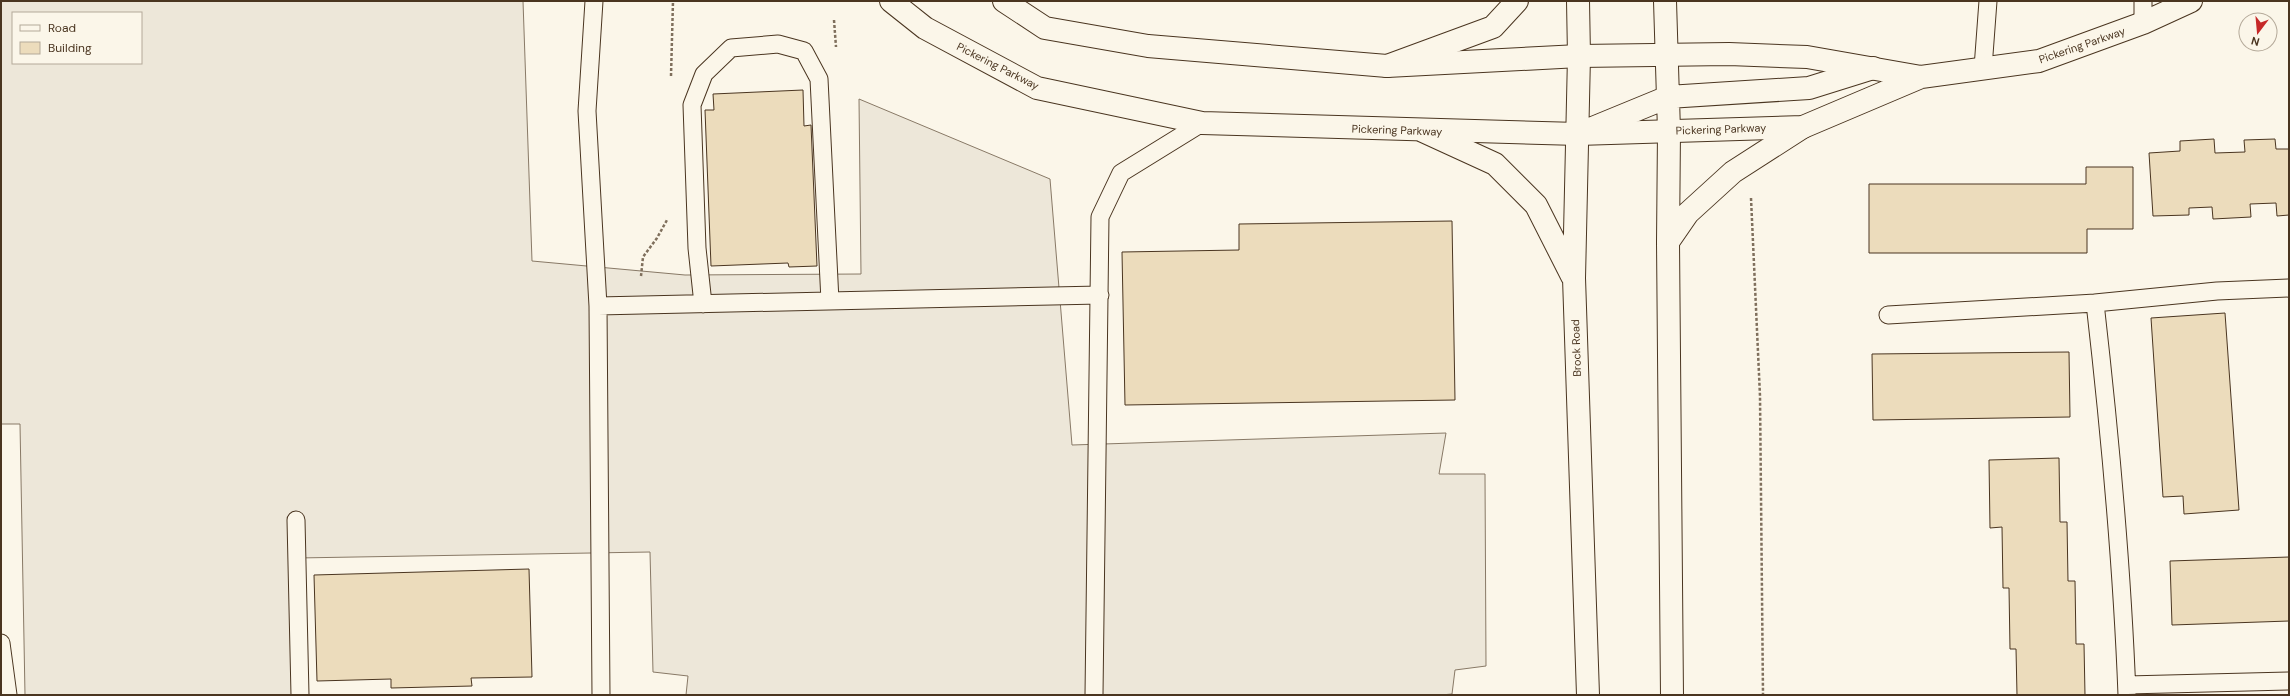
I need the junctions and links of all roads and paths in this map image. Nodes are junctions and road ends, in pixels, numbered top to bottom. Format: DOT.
graph roads {
  1 [pos="594,1"];
  2 [pos="891,1"];
  3 [pos="1004,1"];
  4 [pos="1516,1"];
  5 [pos="1578,1"];
  6 [pos="1665,1"];
  7 [pos="1988,1"];
  8 [pos="2143,1"];
  9 [pos="2192,1"];
  10 [pos="2143,23"];
  11 [pos="1579,56"];
  12 [pos="1666,56"];
  13 [pos="1387,66"];
  14 [pos="1873,68"];
  15 [pos="1983,68"];
  16 [pos="1921,77"];
  17 [pos="1668,97"];
  18 [pos="1202,123"];
  19 [pos="1803,127"];
  20 [pos="1423,131"];
  21 [pos="1669,131"];
  22 [pos="1578,134"];
  23 [pos="1749,195"];
  24 [pos="1668,242"];
  25 [pos="1574,278"];
  26 [pos="2289,288"];
  27 [pos="1100,295"];
  28 [pos="830,301"];
  29 [pos="2094,303"];
  30 [pos="703,304"];
  31 [pos="598,306"];
  32 [pos="1888,315"];
  33 [pos="296,520"];
  34 [pos="1,643"];
  35 [pos="2289,680"];
  36 [pos="2127,690"];
  37 [pos="8,695"];
  38 [pos="300,695"];
  39 [pos="602,695"];
  40 [pos="1094,695"];
  41 [pos="1588,695"];
  42 [pos="1672,695"];
  43 [pos="1763,695"];
  1 -- 31 [label="lane"];
  2 -- 18 [label="street, Pickering Parkway"];
  3 -- 13 [label="street, Pickering Parkway"];
  4 -- 13 [label="street"];
  5 -- 11 [label="street, Brock Road"];
  6 -- 12 [label="street"];
  7 -- 15 [label="lane"];
  8 -- 10 [label="lane"];
  9 -- 10 [label="street, Pickering Parkway"];
  10 -- 15 [label="street, Pickering Parkway"];
  11 -- 12 [label="street, Pickering Parkway"];
  11 -- 13 [label="street, Pickering Parkway"];
  11 -- 22 [label="street, Brock Road"];
  12 -- 14 [label="street, Pickering Parkway"];
  12 -- 17 [label="street"];
  14 -- 16 [label="street, Pickering Parkway"];
  14 -- 17 [label="street"];
  15 -- 16 [label="street, Pickering Parkway"];
  16 -- 19 [label="street, Pickering Parkway"];
  17 -- 21 [label="street"];
  17 -- 22 [label="street"];
  18 -- 20 [label="street, Pickering Parkway"];
  18 -- 27 [label="lane"];
  19 -- 21 [label="street, Pickering Parkway"];
  19 -- 24 [label="street"];
  20 -- 22 [label="street, Pickering Parkway"];
  20 -- 25 [label="street"];
  21 -- 22 [label="street, Pickering Parkway"];
  21 -- 24 [label="street"];
  22 -- 25 [label="street, Brock Road"];
  23 -- 43 [label="path"];
  24 -- 42 [label="street"];
  25 -- 41 [label="street, Brock Road"];
  26 -- 29 [label="lane"];
  27 -- 28 [label="lane"];
  27 -- 40 [label="lane"];
  28 -- 30 [label="lane"];
  28 -- 30 [label="lane"];
  29 -- 32 [label="lane"];
  29 -- 36 [label="lane"];
  30 -- 31 [label="lane"];
  31 -- 39 [label="lane"];
  33 -- 38 [label="lane"];
  34 -- 37 [label="lane"];
  35 -- 36 [label="lane"];
}
